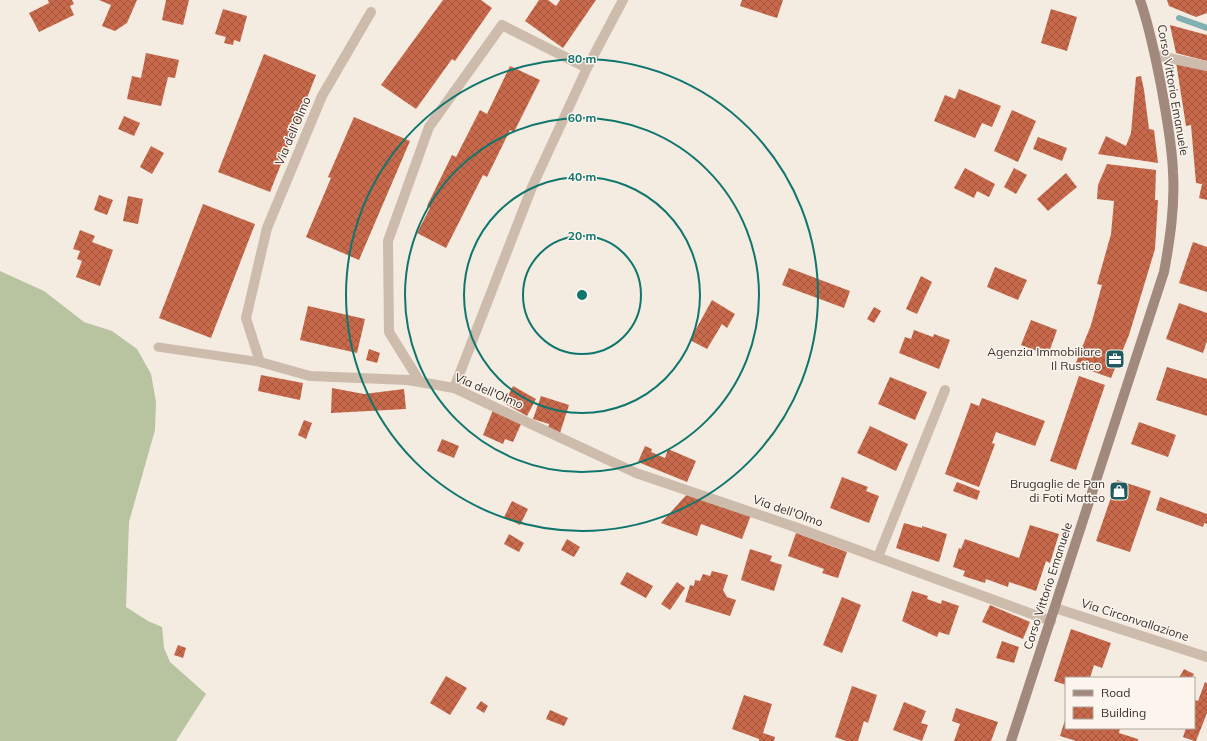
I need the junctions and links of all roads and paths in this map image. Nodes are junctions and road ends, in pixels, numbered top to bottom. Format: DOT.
graph roads {
  1 [pos="623,0"];
  2 [pos="1140,0"];
  3 [pos="1143,0"];
  4 [pos="371,12"];
  5 [pos="1147,18"];
  6 [pos="1155,55"];
  7 [pos="1207,66"];
  8 [pos="587,68"];
  9 [pos="158,347"];
  10 [pos="260,362"];
  11 [pos="420,382"];
  12 [pos="454,388"];
  13 [pos="945,390"];
  14 [pos="878,557"];
  15 [pos="1055,608"];
  16 [pos="1051,621"];
  17 [pos="1207,657"];
  18 [pos="1012,741"];
  1 -- 8 [label="street"];
  2 -- 5 [label="main road, Corso Vittorio Emanuele"];
  3 -- 5 [label="street"];
  4 -- 10 [label="street, Via dell'Olmo"];
  5 -- 6 [label="main road, Corso Vittorio Emanuele"];
  6 -- 7 [label="street"];
  6 -- 15 [label="main road, Corso Vittorio Emanuele"];
  8 -- 11 [label="street"];
  8 -- 12 [label="street"];
  9 -- 10 [label="lane"];
  10 -- 11 [label="street, Via dell'Olmo"];
  11 -- 12 [label="street, Via dell'Olmo"];
  12 -- 14 [label="street, Via dell'Olmo"];
  13 -- 14 [label="street"];
  14 -- 16 [label="street, Via dell'Olmo"];
  15 -- 16 [label="main road, Corso Vittorio Emanuele"];
  15 -- 17 [label="street, Via Circonvallazione"];
  16 -- 18 [label="main road, Corso Vittorio Emanuele"];
}
